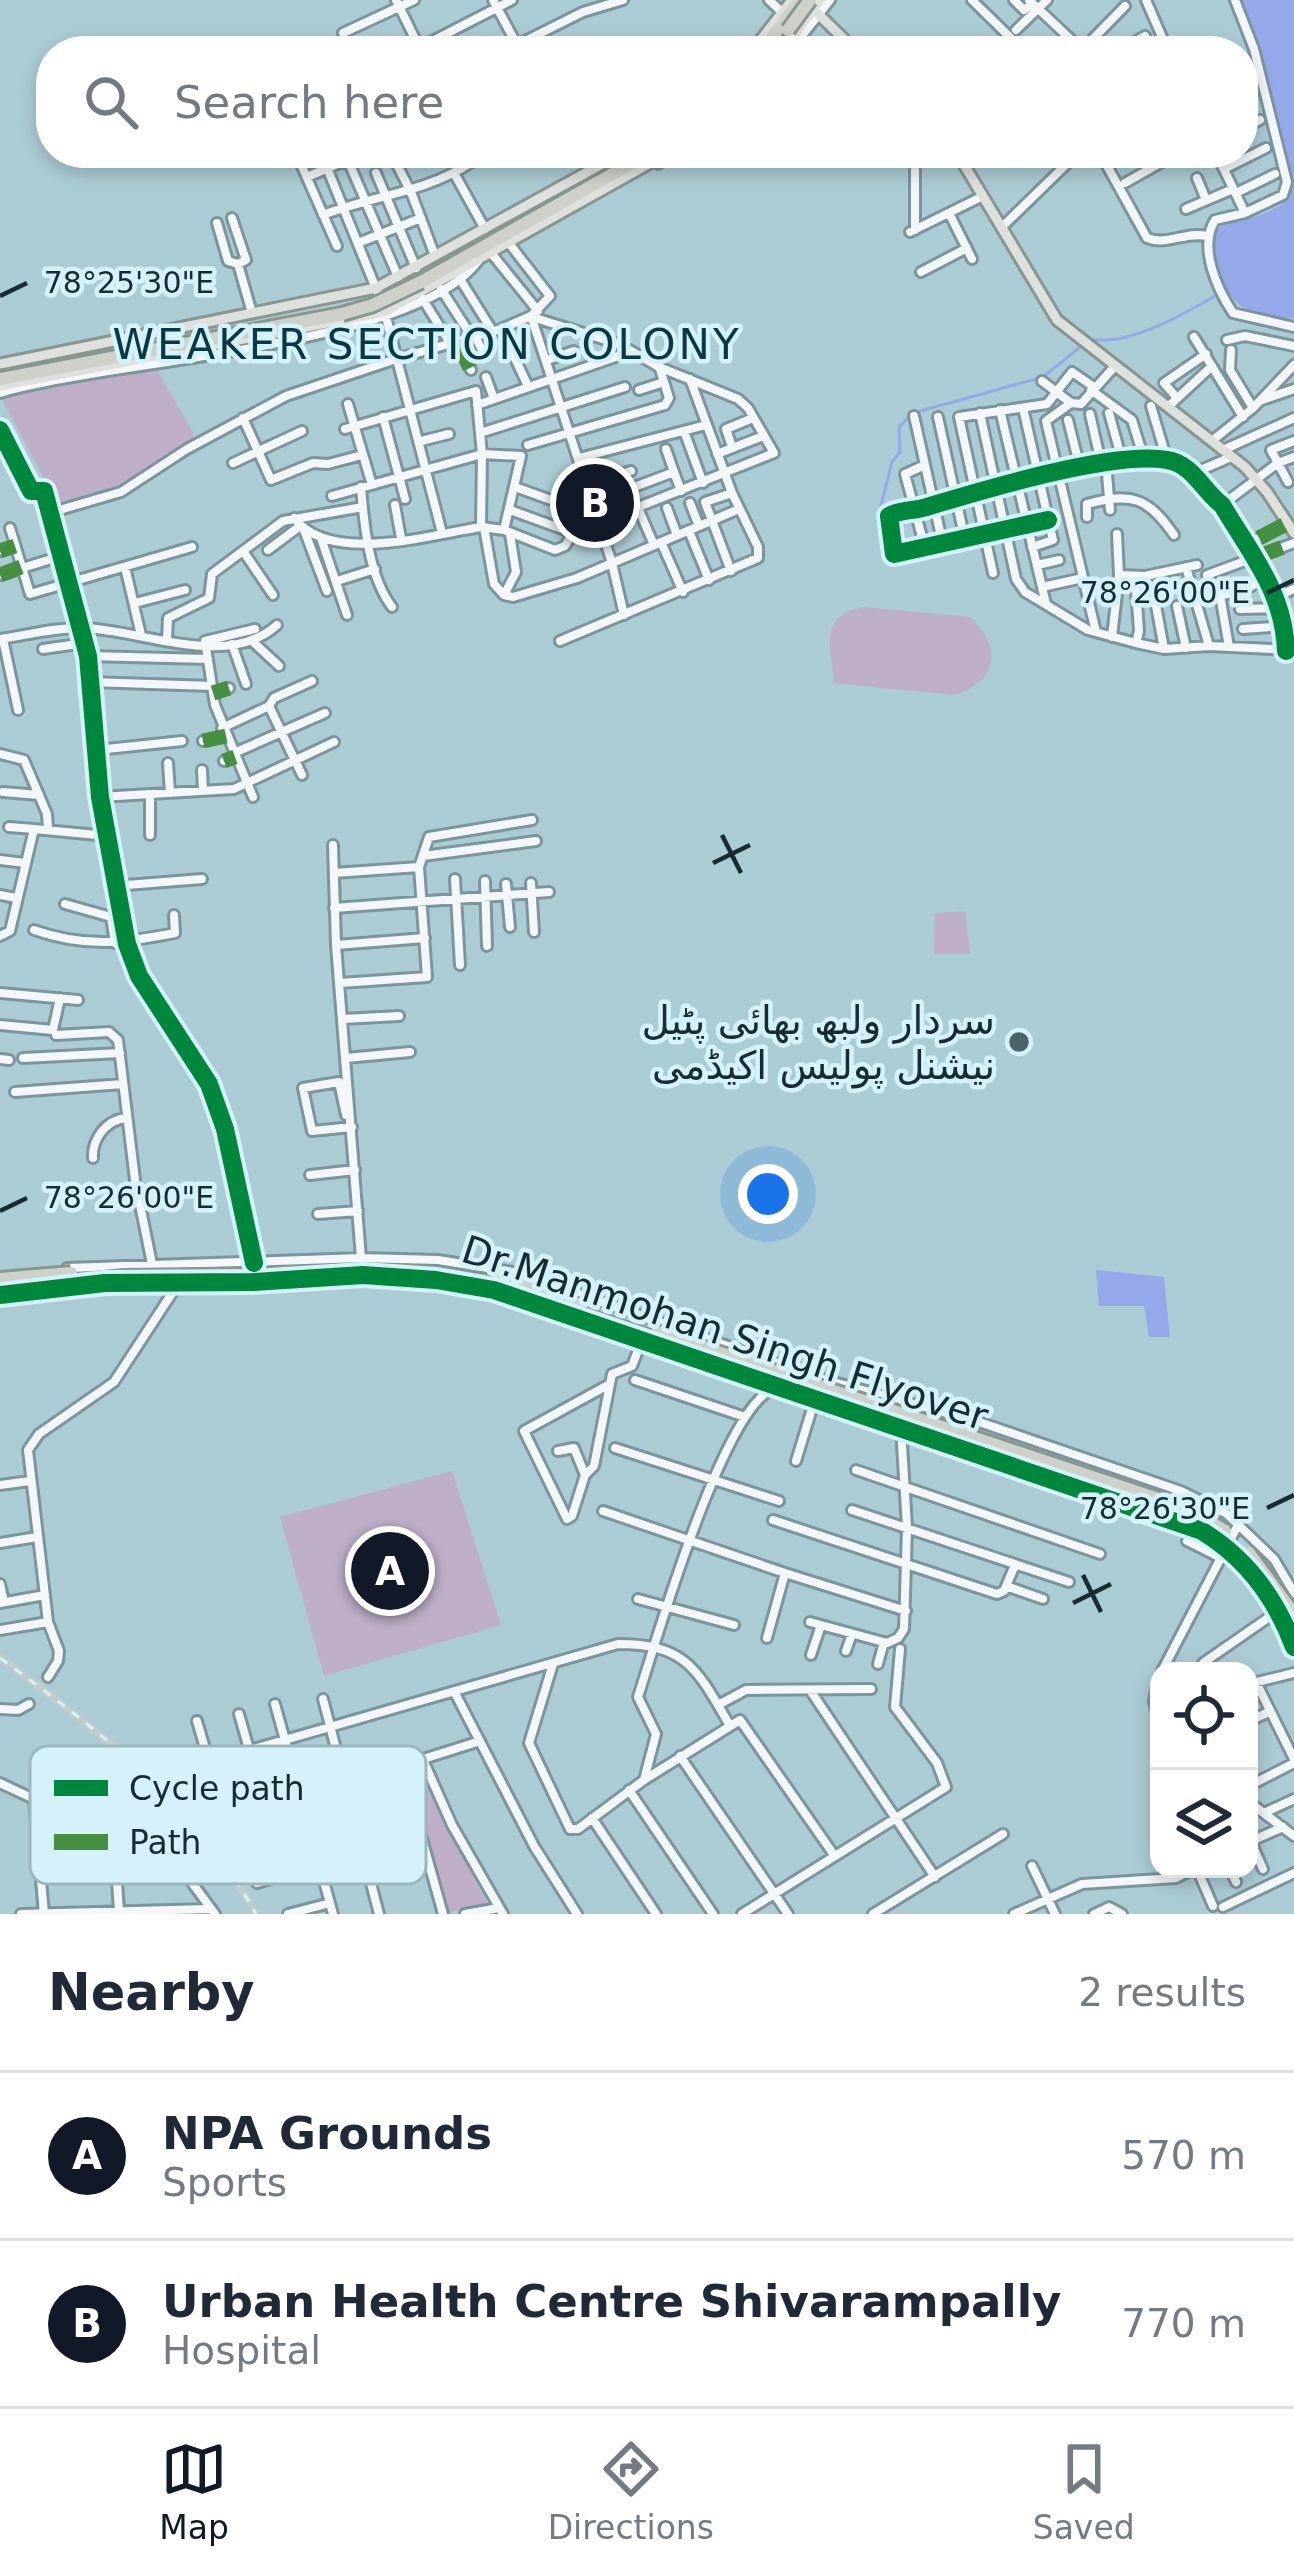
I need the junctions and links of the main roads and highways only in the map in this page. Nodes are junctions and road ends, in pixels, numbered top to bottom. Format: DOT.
graph roads {
  1 [pos="809,3"];
  2 [pos="764,36"];
  3 [pos="777,36"];
  4 [pos="784,36"];
  5 [pos="794,36"];
  6 [pos="841,36"];
  7 [pos="595,168"];
  8 [pos="607,168"];
  9 [pos="623,168"];
  10 [pos="641,168"];
  11 [pos="967,168"];
  12 [pos="0,379"];
  13 [pos="1285,517"];
  14 [pos="1294,539"];
  15 [pos="0,1277"];
  16 [pos="0,1292"];
  17 [pos="1294,1614"];
  18 [pos="1294,1633"];
  1 -- 2 [label="main road"];
  1 -- 3 [label="highway, bridge"];
  1 -- 4 [label="highway, bridge"];
  1 -- 5 [label="main road"];
  1 -- 6 [label="main road"];
  7 -- 12 [label="main road"];
  8 -- 12 [label="highway, bridge"];
  9 -- 12 [label="highway, bridge"];
  10 -- 12 [label="main road"];
  11 -- 13 [label="main road"];
  13 -- 14 [label="main road"];
  15 -- 17 [label="highway, Dr.Manmohan Singh Flyover, bridge"];
  16 -- 18 [label="highway, Dr.Manmohan Singh Flyover, bridge"];
}
